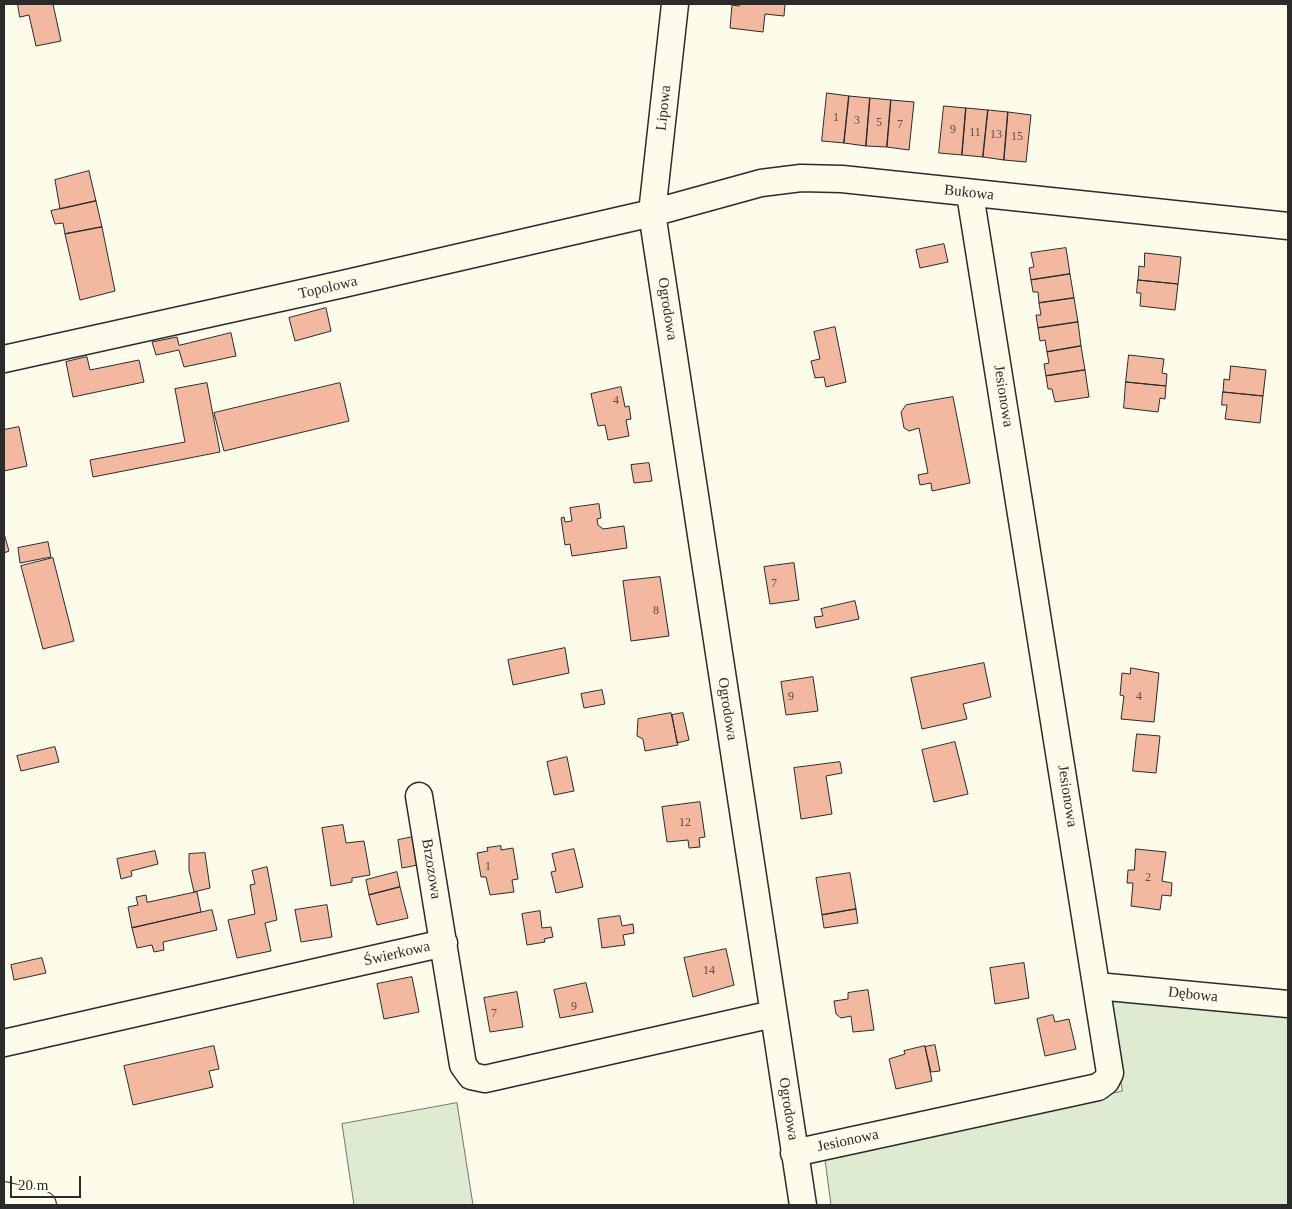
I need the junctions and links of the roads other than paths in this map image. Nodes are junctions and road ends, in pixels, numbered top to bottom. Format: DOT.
graph roads {
  1 [pos="675,4"];
  2 [pos="970,194"];
  3 [pos="652,213"];
  4 [pos="1288,226"];
  5 [pos="4,359"];
  6 [pos="419,796"];
  7 [pos="444,943"];
  8 [pos="1097,986"];
  9 [pos="1288,1004"];
  10 [pos="773,1014"];
  11 [pos="4,1043"];
  12 [pos="794,1153"];
  13 [pos="4,1196"];
  14 [pos="42,1205"];
  15 [pos="803,1205"];
  1 -- 3 [label="street, Lipowa"];
  2 -- 3 [label="street, Bukowa"];
  2 -- 4 [label="street, Bukowa"];
  2 -- 8 [label="street, Jesionowa"];
  3 -- 5 [label="street, Topolowa"];
  3 -- 10 [label="street, Ogrodowa"];
  6 -- 7 [label="street, Brzozowa"];
  7 -- 10 [label="street, Świerkowa"];
  7 -- 11 [label="street, Świerkowa"];
  8 -- 9 [label="street, Dębowa"];
  8 -- 12 [label="street, Jesionowa"];
  10 -- 12 [label="street, Ogrodowa"];
  12 -- 15 [label="street, Ogrodowa"];
  13 -- 14 [label="main road"];
}
